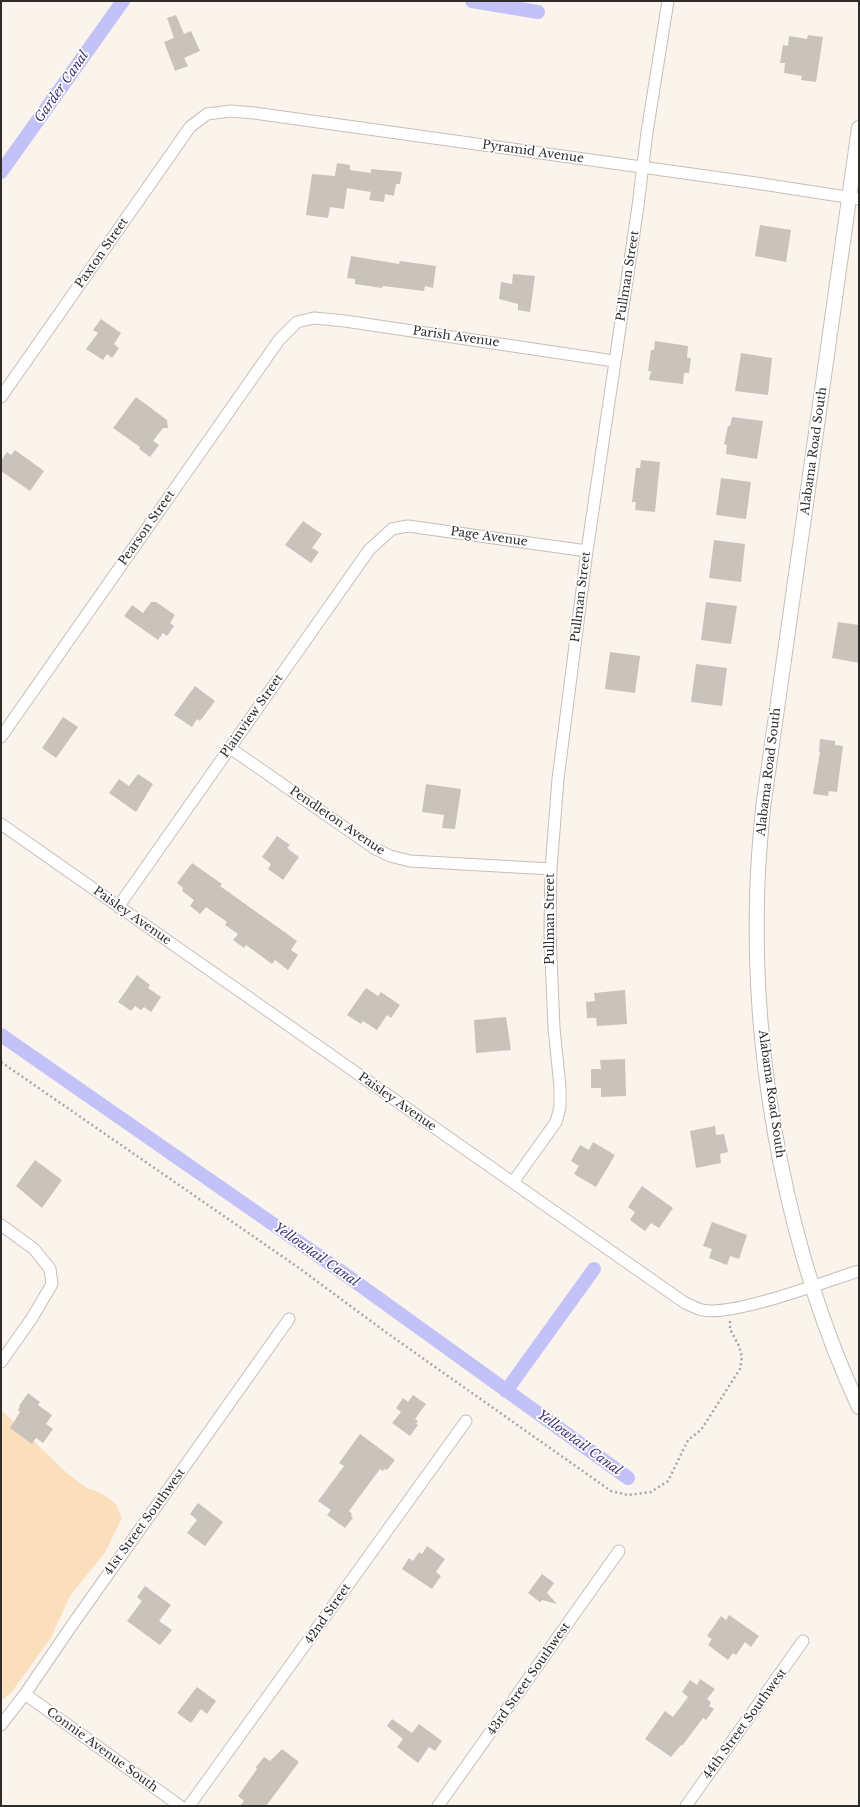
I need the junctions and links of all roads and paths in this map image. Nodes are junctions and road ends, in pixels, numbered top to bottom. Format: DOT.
graph roads {
  1 [pos="668,1"];
  2 [pos="207,114"];
  3 [pos="859,128"];
  4 [pos="642,167"];
  5 [pos="854,199"];
  6 [pos="297,322"];
  7 [pos="614,361"];
  8 [pos="1,397"];
  9 [pos="392,529"];
  10 [pos="587,551"];
  11 [pos="1,737"];
  12 [pos="230,748"];
  13 [pos="1,824"];
  14 [pos="551,869"];
  15 [pos="118,907"];
  16 [pos="1,1062"];
  17 [pos="513,1182"];
  18 [pos="1,1225"];
  19 [pos="859,1270"];
  20 [pos="813,1285"];
  21 [pos="730,1309"];
  22 [pos="289,1319"];
  23 [pos="1,1362"];
  24 [pos="859,1407"];
  25 [pos="466,1421"];
  26 [pos="619,1550"];
  27 [pos="803,1641"];
  28 [pos="25,1694"];
  29 [pos="1,1725"];
  30 [pos="180,1806"];
  31 [pos="189,1806"];
  32 [pos="438,1806"];
  33 [pos="686,1806"];
  1 -- 4 [label="street, Pullman Street"];
  2 -- 4 [label="street, Pyramid Avenue"];
  2 -- 8 [label="street, Paxton Street"];
  3 -- 5 [label="street, Alabama Road South"];
  4 -- 5 [label="street, Pyramid Avenue"];
  4 -- 7 [label="street, Pullman Street"];
  5 -- 20 [label="street, Alabama Road South"];
  6 -- 7 [label="street, Parish Avenue"];
  6 -- 11 [label="street, Pearson Street"];
  7 -- 10 [label="street, Pullman Street"];
  9 -- 10 [label="street, Page Avenue"];
  9 -- 12 [label="street, Plainview Street"];
  10 -- 14 [label="street, Pullman Street"];
  12 -- 14 [label="street, Pendleton Avenue"];
  12 -- 15 [label="street, Plainview Street"];
  13 -- 15 [label="street, Paisley Avenue"];
  14 -- 17 [label="street, Pullman Street"];
  15 -- 17 [label="street, Paisley Avenue"];
  16 -- 21 [label="path"];
  17 -- 21 [label="street, Paisley Avenue"];
  18 -- 23 [label="street"];
  19 -- 20 [label="street, Paisley Avenue"];
  20 -- 21 [label="street, Paisley Avenue"];
  20 -- 24 [label="street, Alabama Road South"];
  22 -- 28 [label="street, 41st Street Southwest"];
  25 -- 31 [label="street, 42nd Street"];
  26 -- 32 [label="street, 43rd Street Southwest"];
  27 -- 33 [label="street, 44th Street Southwest"];
  28 -- 29 [label="street, 41st Street Southwest"];
  28 -- 30 [label="street, Connie Avenue South"];
}
